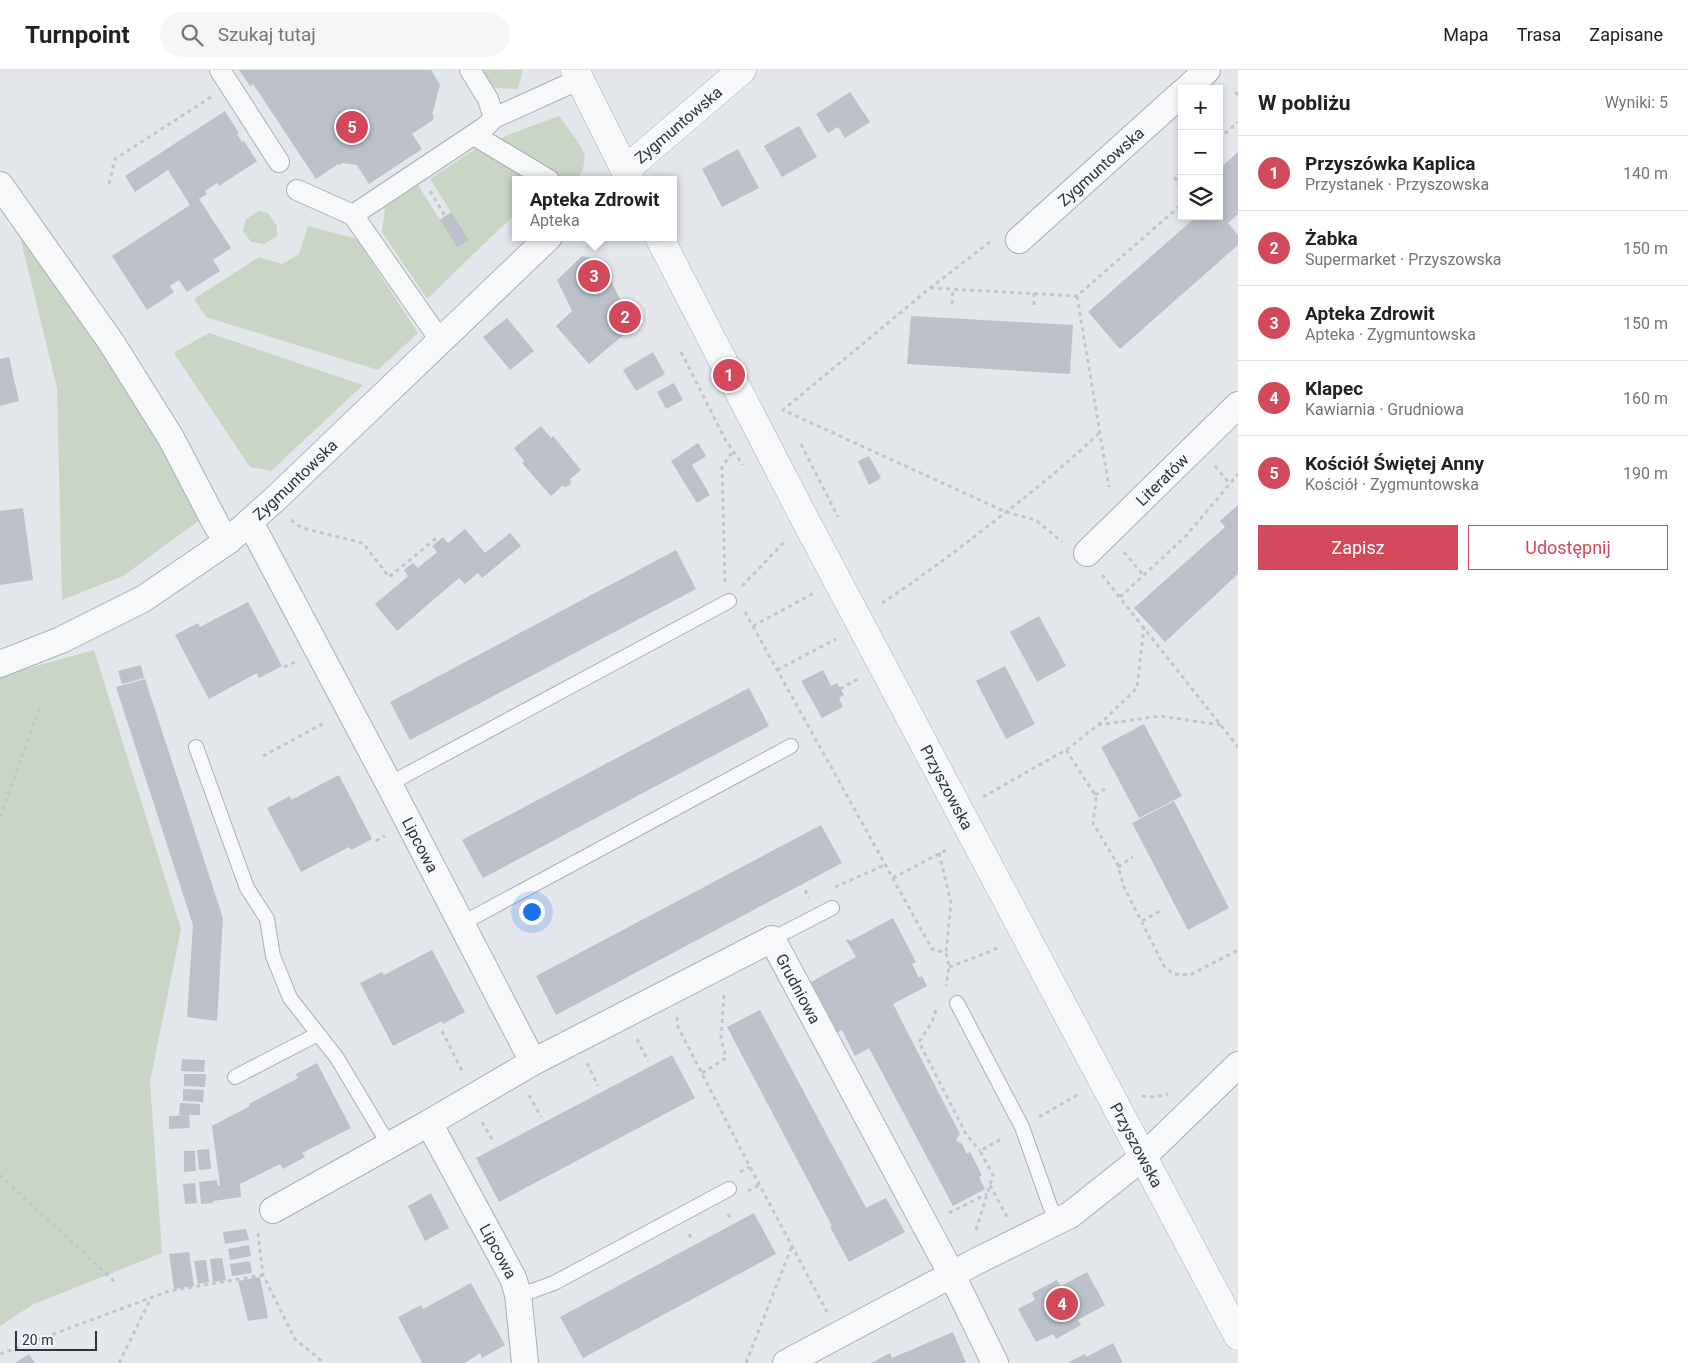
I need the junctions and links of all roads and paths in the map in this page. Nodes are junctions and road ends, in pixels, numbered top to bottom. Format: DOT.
graph roads {
  1 [pos="220,70"];
  2 [pos="470,70"];
  3 [pos="742,70"];
  4 [pos="1207,70"];
  5 [pos="578,74"];
  6 [pos="1191,85"];
  7 [pos="1178,97"];
  8 [pos="239,100"];
  9 [pos="494,118"];
  10 [pos="1238,122"];
  11 [pos="474,135"];
  12 [pos="1223,135"];
  13 [pos="279,162"];
  14 [pos="542,176"];
  15 [pos="623,176"];
  16 [pos="624,176"];
  17 [pos="109,184"];
  18 [pos="0,185"];
  19 [pos="297,190"];
  20 [pos="1178,208"];
  21 [pos="353,215"];
  22 [pos="1019,240"];
  23 [pos="545,241"];
  24 [pos="661,241"];
  25 [pos="990,242"];
  26 [pos="930,288"];
  27 [pos="953,289"];
  28 [pos="1034,293"];
  29 [pos="1078,296"];
  30 [pos="952,304"];
  31 [pos="1034,308"];
  32 [pos="440,340"];
  33 [pos="681,352"];
  34 [pos="1238,405"];
  35 [pos="1100,432"];
  36 [pos="726,441"];
  37 [pos="801,444"];
  38 [pos="732,451"];
  39 [pos="1212,462"];
  40 [pos="1238,474"];
  41 [pos="1230,484"];
  42 [pos="1109,487"];
  43 [pos="1006,512"];
  44 [pos="289,518"];
  45 [pos="1036,520"];
  46 [pos="250,522"];
  47 [pos="841,523"];
  48 [pos="790,535"];
  49 [pos="439,536"];
  50 [pos="228,541"];
  51 [pos="1124,552"];
  52 [pos="1094,563"];
  53 [pos="1143,575"];
  54 [pos="725,576"];
  55 [pos="730,585"];
  56 [pos="724,587"];
  57 [pos="740,587"];
  58 [pos="819,590"];
  59 [pos="1120,596"];
  60 [pos="729,601"];
  61 [pos="882,603"];
  62 [pos="744,610"];
  63 [pos="753,626"];
  64 [pos="1144,627"];
  65 [pos="844,635"];
  66 [pos="0,664"];
  67 [pos="777,670"];
  68 [pos="865,676"];
  69 [pos="840,689"];
  70 [pos="40,706"];
  71 [pos="328,722"];
  72 [pos="1098,725"];
  73 [pos="1221,725"];
  74 [pos="791,746"];
  75 [pos="196,747"];
  76 [pos="1238,747"];
  77 [pos="1066,750"];
  78 [pos="263,756"];
  79 [pos="389,784"];
  80 [pos="1105,789"];
  81 [pos="1095,795"];
  82 [pos="983,797"];
  83 [pos="0,817"];
  84 [pos="1134,857"];
  85 [pos="885,865"];
  86 [pos="1118,867"];
  87 [pos="893,878"];
  88 [pos="804,890"];
  89 [pos="829,890"];
  90 [pos="815,896"];
  91 [pos="810,898"];
  92 [pos="801,903"];
  93 [pos="832,908"];
  94 [pos="1160,911"];
  95 [pos="1142,921"];
  96 [pos="461,924"];
  97 [pos="772,939"];
  98 [pos="1006,943"];
  99 [pos="1238,950"];
  100 [pos="946,953"];
  101 [pos="949,968"];
  102 [pos="725,986"];
  103 [pos="944,990"];
  104 [pos="957,1003"];
  105 [pos="938,1006"];
  106 [pos="676,1012"];
  107 [pos="442,1031"];
  108 [pos="318,1034"];
  109 [pos="634,1034"];
  110 [pos="586,1060"];
  111 [pos="648,1061"];
  112 [pos="533,1062"];
  113 [pos="1238,1065"];
  114 [pos="702,1072"];
  115 [pos="236,1077"];
  116 [pos="467,1081"];
  117 [pos="598,1086"];
  118 [pos="526,1089"];
  119 [pos="1082,1092"];
  120 [pos="479,1117"];
  121 [pos="541,1117"];
  122 [pos="429,1123"];
  123 [pos="1022,1127"];
  124 [pos="493,1141"];
  125 [pos="389,1145"];
  126 [pos="980,1151"];
  127 [pos="1142,1157"];
  128 [pos="0,1175"];
  129 [pos="990,1184"];
  130 [pos="729,1190"];
  131 [pos="987,1194"];
  132 [pos="273,1210"];
  133 [pos="946,1215"];
  134 [pos="1008,1218"];
  135 [pos="1058,1221"];
  136 [pos="976,1231"];
  137 [pos="258,1232"];
  138 [pos="792,1246"];
  139 [pos="263,1275"];
  140 [pos="952,1275"];
  141 [pos="117,1284"];
  142 [pos="518,1294"];
  143 [pos="152,1298"];
  144 [pos="830,1318"];
  145 [pos="1238,1336"];
  146 [pos="0,1354"];
  147 [pos="119,1363"];
  148 [pos="324,1363"];
  149 [pos="525,1363"];
  150 [pos="746,1363"];
  151 [pos="786,1363"];
  152 [pos="995,1363"];
  1 -- 8 [label="street"];
  2 -- 9 [label="street"];
  3 -- 16 [label="street, Zygmuntowska"];
  4 -- 6 [label="street"];
  5 -- 9 [label="street"];
  5 -- 15 [label="street"];
  7 -- 22 [label="street, Zygmuntowska"];
  8 -- 13 [label="street"];
  8 -- 17 [label="path"];
  9 -- 11 [label="street"];
  10 -- 12 [label="path"];
  11 -- 14 [label="street"];
  11 -- 21 [label="street"];
  18 -- 50 [label="street"];
  19 -- 21 [label="street"];
  20 -- 29 [label="path"];
  21 -- 32 [label="street"];
  23 -- 32 [label="street, Zygmuntowska"];
  24 -- 127 [label="street, Przyszowska"];
  25 -- 26 [label="path"];
  26 -- 27 [label="path"];
  26 -- 43 [label="path"];
  27 -- 28 [label="path"];
  27 -- 30 [label="path"];
  28 -- 29 [label="path"];
  28 -- 31 [label="path"];
  29 -- 35 [label="path"];
  32 -- 46 [label="street, Zygmuntowska"];
  33 -- 36 [label="path"];
  34 -- 52 [label="street, Literatów"];
  35 -- 42 [label="path"];
  35 -- 43 [label="path"];
  37 -- 47 [label="path"];
  38 -- 54 [label="path"];
  39 -- 41 [label="path"];
  40 -- 41 [label="path"];
  41 -- 53 [label="path"];
  43 -- 45 [label="path"];
  43 -- 61 [label="path"];
  44 -- 49 [label="path"];
  46 -- 50 [label="street, Zygmuntowska"];
  46 -- 79 [label="street, Lipcowa"];
  48 -- 57 [label="path"];
  50 -- 66 [label="street, Zygmuntowska"];
  51 -- 53 [label="path"];
  52 -- 59 [label="path"];
  53 -- 59 [label="path"];
  54 -- 55 [label="path"];
  54 -- 56 [label="path"];
  58 -- 63 [label="path"];
  59 -- 64 [label="path"];
  60 -- 79 [label="lane"];
  62 -- 63 [label="path"];
  63 -- 67 [label="path"];
  64 -- 72 [label="path"];
  64 -- 73 [label="path"];
  65 -- 67 [label="path"];
  67 -- 85 [label="path"];
  68 -- 69 [label="path"];
  70 -- 83 [label="path"];
  71 -- 78 [label="path"];
  72 -- 73 [label="path"];
  72 -- 77 [label="path"];
  73 -- 76 [label="path"];
  74 -- 96 [label="lane"];
  75 -- 108 [label="lane"];
  77 -- 81 [label="path"];
  77 -- 82 [label="path"];
  79 -- 96 [label="street, Lipcowa"];
  80 -- 81 [label="path"];
  81 -- 86 [label="path"];
  84 -- 86 [label="path"];
  85 -- 87 [label="path"];
  85 -- 89 [label="path"];
  86 -- 95 [label="path"];
  87 -- 100 [label="path"];
  87 -- 100 [label="path"];
  88 -- 91 [label="path"];
  90 -- 91 [label="path"];
  91 -- 92 [label="path"];
  93 -- 97 [label="lane"];
  94 -- 95 [label="path"];
  95 -- 99 [label="path"];
  96 -- 112 [label="street, Lipcowa"];
  97 -- 112 [label="street, Grudniowa"];
  97 -- 140 [label="street, Grudniowa"];
  98 -- 101 [label="path"];
  100 -- 101 [label="path"];
  101 -- 103 [label="path"];
  102 -- 114 [label="path"];
  104 -- 123 [label="lane"];
  105 -- 126 [label="path"];
  106 -- 114 [label="path"];
  107 -- 116 [label="path"];
  108 -- 115 [label="lane"];
  108 -- 125 [label="lane"];
  109 -- 111 [label="path"];
  110 -- 117 [label="path"];
  112 -- 122 [label="street"];
  113 -- 127 [label="street"];
  114 -- 138 [label="path"];
  118 -- 121 [label="path"];
  119 -- 123 [label="path"];
  120 -- 124 [label="path"];
  122 -- 125 [label="street"];
  122 -- 142 [label="street, Lipcowa"];
  123 -- 126 [label="path"];
  123 -- 135 [label="lane"];
  125 -- 132 [label="street"];
  126 -- 129 [label="path"];
  127 -- 135 [label="street"];
  127 -- 145 [label="street, Przyszowska"];
  128 -- 141 [label="path"];
  129 -- 131 [label="path"];
  129 -- 134 [label="path"];
  130 -- 142 [label="lane"];
  131 -- 133 [label="path"];
  131 -- 136 [label="path"];
  135 -- 140 [label="street"];
  137 -- 139 [label="path"];
  138 -- 144 [label="path"];
  138 -- 150 [label="path"];
  139 -- 143 [label="path"];
  139 -- 148 [label="path"];
  140 -- 151 [label="street"];
  140 -- 152 [label="street, Grudniowa"];
  142 -- 149 [label="street, Lipcowa"];
  143 -- 146 [label="path"];
  143 -- 147 [label="path"];
}
